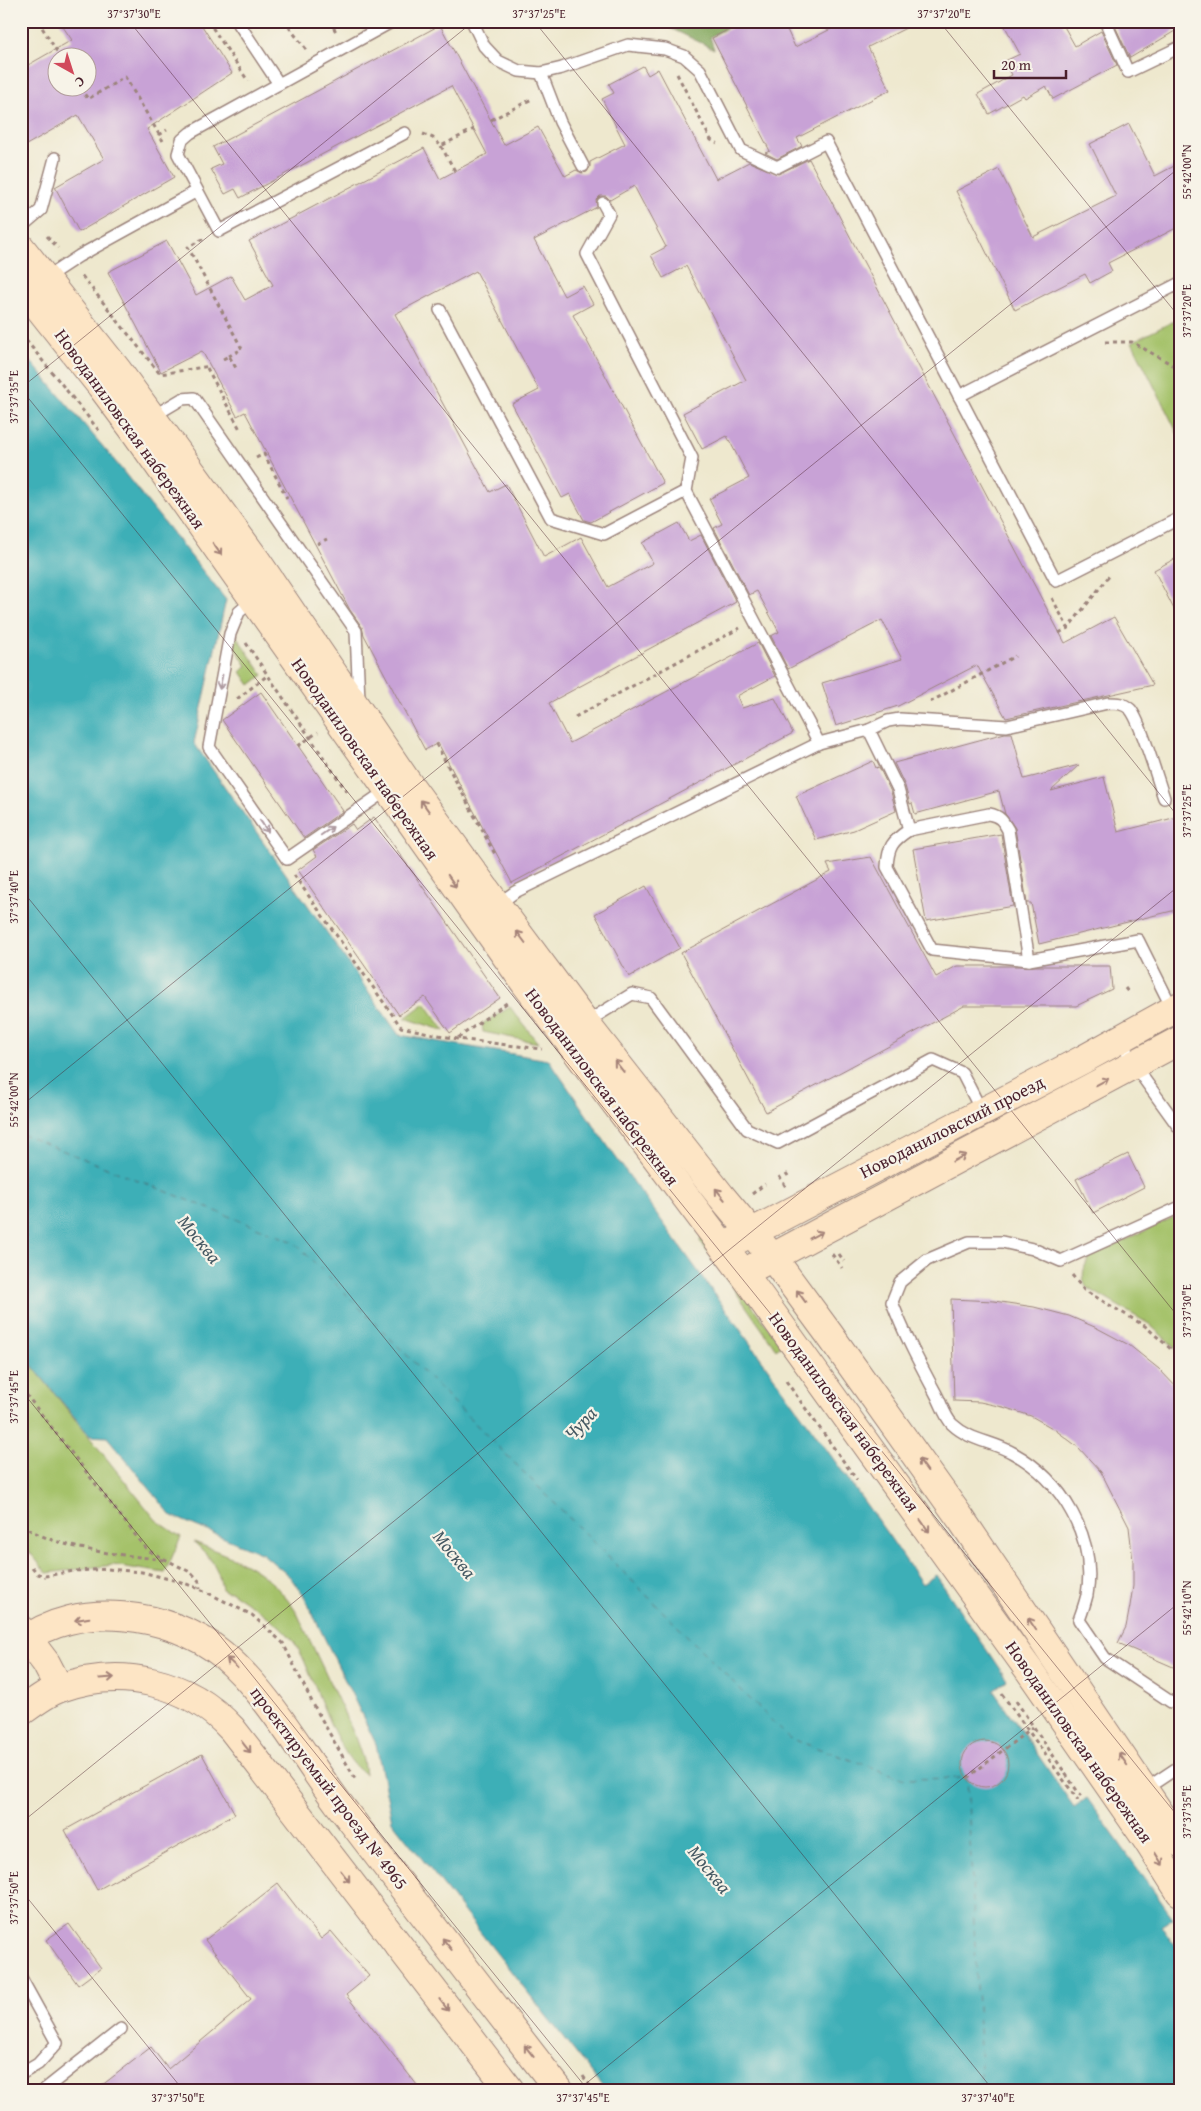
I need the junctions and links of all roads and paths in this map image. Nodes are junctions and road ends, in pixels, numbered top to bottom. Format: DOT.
graph roads {
  1 [pos="38,21"];
  2 [pos="208,21"];
  3 [pos="237,21"];
  4 [pos="284,21"];
  5 [pos="329,21"];
  6 [pos="393,21"];
  7 [pos="472,21"];
  8 [pos="1105,21"];
  9 [pos="339,35"];
  10 [pos="301,42"];
  11 [pos="1180,47"];
  12 [pos="55,48"];
  13 [pos="672,66"];
  14 [pos="541,72"];
  15 [pos="279,84"];
  16 [pos="548,90"];
  17 [pos="98,93"];
  18 [pos="258,96"];
  19 [pos="491,120"];
  20 [pos="474,129"];
  21 [pos="405,133"];
  22 [pos="159,135"];
  23 [pos="719,144"];
  24 [pos="441,146"];
  25 [pos="55,158"];
  26 [pos="583,166"];
  27 [pos="454,171"];
  28 [pos="197,191"];
  29 [pos="603,204"];
  30 [pos="32,219"];
  31 [pos="21,228"];
  32 [pos="219,231"];
  33 [pos="21,248"];
  34 [pos="71,262"];
  35 [pos="1180,283"];
  36 [pos="31,285"];
  37 [pos="440,310"];
  38 [pos="21,334"];
  39 [pos="1102,342"];
  40 [pos="229,356"];
  41 [pos="223,359"];
  42 [pos="236,368"];
  43 [pos="1180,369"];
  44 [pos="959,396"];
  45 [pos="142,423"];
  46 [pos="242,433"];
  47 [pos="106,439"];
  48 [pos="251,450"];
  49 [pos="686,492"];
  50 [pos="290,504"];
  51 [pos="1180,518"];
  52 [pos="327,539"];
  53 [pos="313,546"];
  54 [pos="1111,574"];
  55 [pos="252,600"];
  56 [pos="753,621"];
  57 [pos="232,629"];
  58 [pos="1059,633"];
  59 [pos="1015,656"];
  60 [pos="268,675"];
  61 [pos="359,712"];
  62 [pos="214,717"];
  63 [pos="575,717"];
  64 [pos="900,719"];
  65 [pos="320,730"];
  66 [pos="869,730"];
  67 [pos="310,738"];
  68 [pos="819,743"];
  69 [pos="436,744"];
  70 [pos="298,746"];
  71 [pos="387,790"];
  72 [pos="1164,798"];
  73 [pos="358,809"];
  74 [pos="909,830"];
  75 [pos="294,875"];
  76 [pos="506,898"];
  77 [pos="1029,960"];
  78 [pos="1125,988"];
  79 [pos="1128,992"];
  80 [pos="512,999"];
  81 [pos="1176,1008"];
  82 [pos="585,1023"];
  83 [pos="457,1039"];
  84 [pos="1120,1039"];
  85 [pos="1180,1040"];
  86 [pos="542,1049"];
  87 [pos="1134,1065"];
  88 [pos="982,1112"];
  89 [pos="1180,1129"];
  90 [pos="1180,1207"];
  91 [pos="752,1231"];
  92 [pos="723,1247"];
  93 [pos="839,1254"];
  94 [pos="772,1258"];
  95 [pos="844,1261"];
  96 [pos="1061,1261"];
  97 [pos="743,1273"];
  98 [pos="1180,1357"];
  99 [pos="21,1388"];
  100 [pos="21,1525"];
  101 [pos="167,1561"];
  102 [pos="200,1589"];
  103 [pos="23,1637"];
  104 [pos="59,1688"];
  105 [pos="1002,1694"];
  106 [pos="1171,1702"];
  107 [pos="21,1712"];
  108 [pos="1033,1727"];
  109 [pos="1028,1730"];
  110 [pos="1180,1766"];
  111 [pos="967,1778"];
  112 [pos="1144,1790"];
  113 [pos="1078,1800"];
  114 [pos="1180,1843"];
  115 [pos="1180,1892"];
  116 [pos="21,1978"];
  117 [pos="121,2028"];
  118 [pos="21,2074"];
  119 [pos="44,2090"];
  120 [pos="510,2090"];
  121 [pos="559,2090"];
  1 -- 12 [label="path"];
  2 -- 18 [label="path"];
  3 -- 15 [label="lane"];
  4 -- 10 [label="path"];
  5 -- 9 [label="path"];
  6 -- 15 [label="lane"];
  7 -- 14 [label="lane"];
  8 -- 11 [label="lane"];
  13 -- 23 [label="path"];
  14 -- 16 [label="lane"];
  14 -- 44 [label="lane"];
  15 -- 18 [label="lane"];
  16 -- 19 [label="path"];
  16 -- 26 [label="lane"];
  17 -- 22 [label="path"];
  18 -- 28 [label="lane"];
  20 -- 24 [label="path"];
  21 -- 24 [label="path"];
  21 -- 32 [label="lane"];
  24 -- 27 [label="path"];
  25 -- 30 [label="lane"];
  28 -- 32 [label="lane"];
  28 -- 34 [label="lane"];
  29 -- 49 [label="lane"];
  30 -- 31 [label="lane"];
  30 -- 34 [label="path"];
  32 -- 40 [label="path"];
  33 -- 36 [label="main road, Новоданиловская набережная"];
  34 -- 36 [label="lane"];
  34 -- 46 [label="path"];
  35 -- 44 [label="lane"];
  36 -- 45 [label="main road, Новоданиловская набережная"];
  37 -- 49 [label="lane"];
  38 -- 47 [label="path"];
  39 -- 43 [label="path"];
  40 -- 41 [label="path"];
  40 -- 42 [label="path"];
  44 -- 51 [label="lane"];
  45 -- 55 [label="main road, Новоданиловская набережная, one-way"];
  45 -- 61 [label="main road, Новоданиловская набережная"];
  45 -- 61 [label="lane"];
  48 -- 50 [label="path"];
  49 -- 56 [label="lane"];
  52 -- 53 [label="path"];
  54 -- 58 [label="path"];
  55 -- 57 [label="lane"];
  55 -- 71 [label="main road, Новоданиловская набережная"];
  56 -- 63 [label="path"];
  56 -- 68 [label="lane"];
  57 -- 60 [label="path"];
  57 -- 62 [label="lane, one-way"];
  59 -- 64 [label="path"];
  60 -- 62 [label="path"];
  60 -- 67 [label="path"];
  76 -- 61 [label="main road, Новоданиловская набережная, one-way"];
  62 -- 73 [label="lane, one-way"];
  64 -- 66 [label="lane"];
  64 -- 72 [label="lane"];
  65 -- 67 [label="path"];
  66 -- 68 [label="lane"];
  66 -- 74 [label="lane"];
  67 -- 70 [label="path"];
  67 -- 73 [label="path"];
  68 -- 76 [label="lane"];
  69 -- 76 [label="path"];
  71 -- 73 [label="lane"];
  71 -- 92 [label="main road, Новоданиловская набережная, one-way"];
  74 -- 77 [label="lane"];
  74 -- 77 [label="lane"];
  75 -- 83 [label="path"];
  82 -- 76 [label="main road, Новоданиловская набережная, one-way"];
  77 -- 81 [label="lane"];
  78 -- 79 [label="path"];
  80 -- 83 [label="path"];
  81 -- 84 [label="main road, Новоданиловский проезд"];
  82 -- 88 [label="lane"];
  91 -- 82 [label="main road, Новоданиловская набережная, one-way"];
  83 -- 86 [label="path"];
  84 -- 87 [label="lane"];
  84 -- 88 [label="main road, Новоданиловский проезд"];
  85 -- 87 [label="main road, Новоданиловский проезд"];
  87 -- 89 [label="lane"];
  94 -- 87 [label="main road, Новоданиловский проезд, one-way"];
  88 -- 91 [label="main road, Новоданиловский проезд"];
  90 -- 96 [label="lane"];
  91 -- 92 [label="main road, Новоданиловский проезд"];
  91 -- 94 [label="main road, Новоданиловская набережная"];
  92 -- 97 [label="main road, Новоданиловская набережная"];
  93 -- 95 [label="path"];
  94 -- 97 [label="main road, Новоданиловский проезд"];
  112 -- 94 [label="main road, Новоданиловская набережная, one-way"];
  96 -- 98 [label="path"];
  96 -- 106 [label="lane"];
  97 -- 115 [label="main road, Новоданиловская набережная, one-way"];
  99 -- 101 [label="path"];
  100 -- 101 [label="path"];
  101 -- 102 [label="path"];
  103 -- 104 [label="main road"];
  121 -- 103 [label="main road, проектируемый проезд № 4965, one-way"];
  104 -- 107 [label="main road"];
  104 -- 120 [label="main road, one-way"];
  105 -- 109 [label="path"];
  108 -- 109 [label="path"];
  109 -- 111 [label="path"];
  109 -- 113 [label="path"];
  110 -- 112 [label="lane"];
  112 -- 114 [label="main road, Новоданиловская набережная"];
  116 -- 118 [label="lane"];
  117 -- 119 [label="lane"];
}
